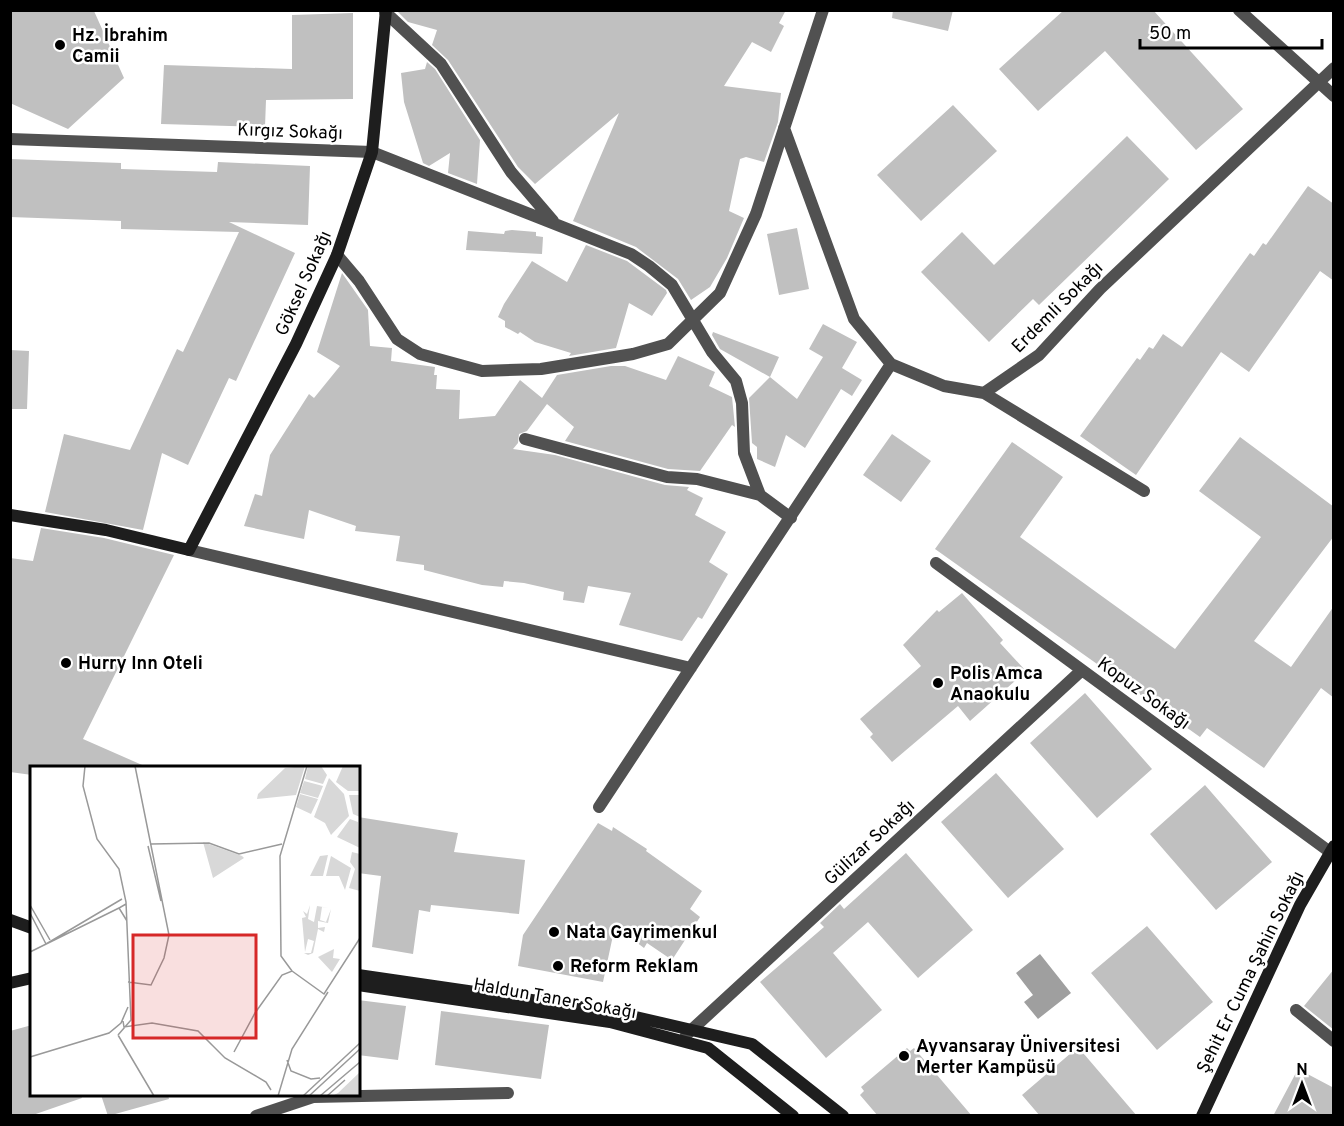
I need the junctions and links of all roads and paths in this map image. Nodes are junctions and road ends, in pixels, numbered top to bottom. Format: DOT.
graph roads {
  1 [pos="824,10"];
  2 [pos="1239,10"];
  3 [pos="385,11"];
  4 [pos="1334,68"];
  5 [pos="1319,84"];
  6 [pos="1334,96"];
  7 [pos="784,128"];
  8 [pos="10,139"];
  9 [pos="372,152"];
  10 [pos="556,224"];
  11 [pos="337,255"];
  12 [pos="694,321"];
  13 [pos="891,364"];
  14 [pos="984,393"];
  15 [pos="525,439"];
  16 [pos="1144,492"];
  17 [pos="759,495"];
  18 [pos="10,514"];
  19 [pos="791,518"];
  20 [pos="189,550"];
  21 [pos="936,563"];
  22 [pos="691,668"];
  23 [pos="1082,670"];
  24 [pos="599,807"];
  25 [pos="1332,849"];
  26 [pos="10,920"];
  27 [pos="30,927"];
  28 [pos="360,975"];
  29 [pos="30,978"];
  30 [pos="10,983"];
  31 [pos="360,985"];
  32 [pos="1296,1010"];
  33 [pos="691,1030"];
  34 [pos="680,1040"];
  35 [pos="1334,1041"];
  36 [pos="508,1093"];
  37 [pos="256,1116"];
  38 [pos="794,1116"];
  39 [pos="843,1116"];
  40 [pos="1202,1116"];
  1 -- 7 [label="street"];
  2 -- 5 [label="street"];
  3 -- 9 [label="main road, Göksel Sokağı"];
  3 -- 10 [label="street, Kırgız Sokağı"];
  4 -- 5 [label="street, Erdemli Sokağı"];
  5 -- 6 [label="street"];
  5 -- 14 [label="street, Erdemli Sokağı"];
  7 -- 12 [label="street"];
  7 -- 13 [label="street"];
  8 -- 9 [label="street, Kırgız Sokağı"];
  9 -- 10 [label="street, Kırgız Sokağı"];
  9 -- 11 [label="main road, Göksel Sokağı"];
  10 -- 12 [label="street, Kırgız Sokağı"];
  11 -- 12 [label="street"];
  11 -- 20 [label="main road, Göksel Sokağı"];
  12 -- 17 [label="street, Kırgız Sokağı"];
  13 -- 14 [label="street"];
  13 -- 19 [label="street"];
  14 -- 16 [label="street"];
  15 -- 17 [label="street"];
  17 -- 19 [label="street"];
  18 -- 20 [label="main road"];
  19 -- 22 [label="street"];
  20 -- 22 [label="street"];
  21 -- 23 [label="street, Kopuz Sokağı"];
  22 -- 24 [label="street"];
  23 -- 25 [label="street, Kopuz Sokağı"];
  23 -- 33 [label="street, Gülizar Sokağı"];
  25 -- 40 [label="main road, Şehit Er Cuma Şahin Sokağı"];
  26 -- 27 [label="main road"];
  28 -- 33 [label="main road"];
  29 -- 30 [label="main road"];
  31 -- 34 [label="main road, Haldun Taner Sokağı"];
  32 -- 35 [label="street"];
  33 -- 34 [label="street, Gülizar Sokağı"];
  33 -- 39 [label="main road"];
  34 -- 38 [label="main road, Haldun Taner Sokağı"];
  36 -- 37 [label="street"];
}
